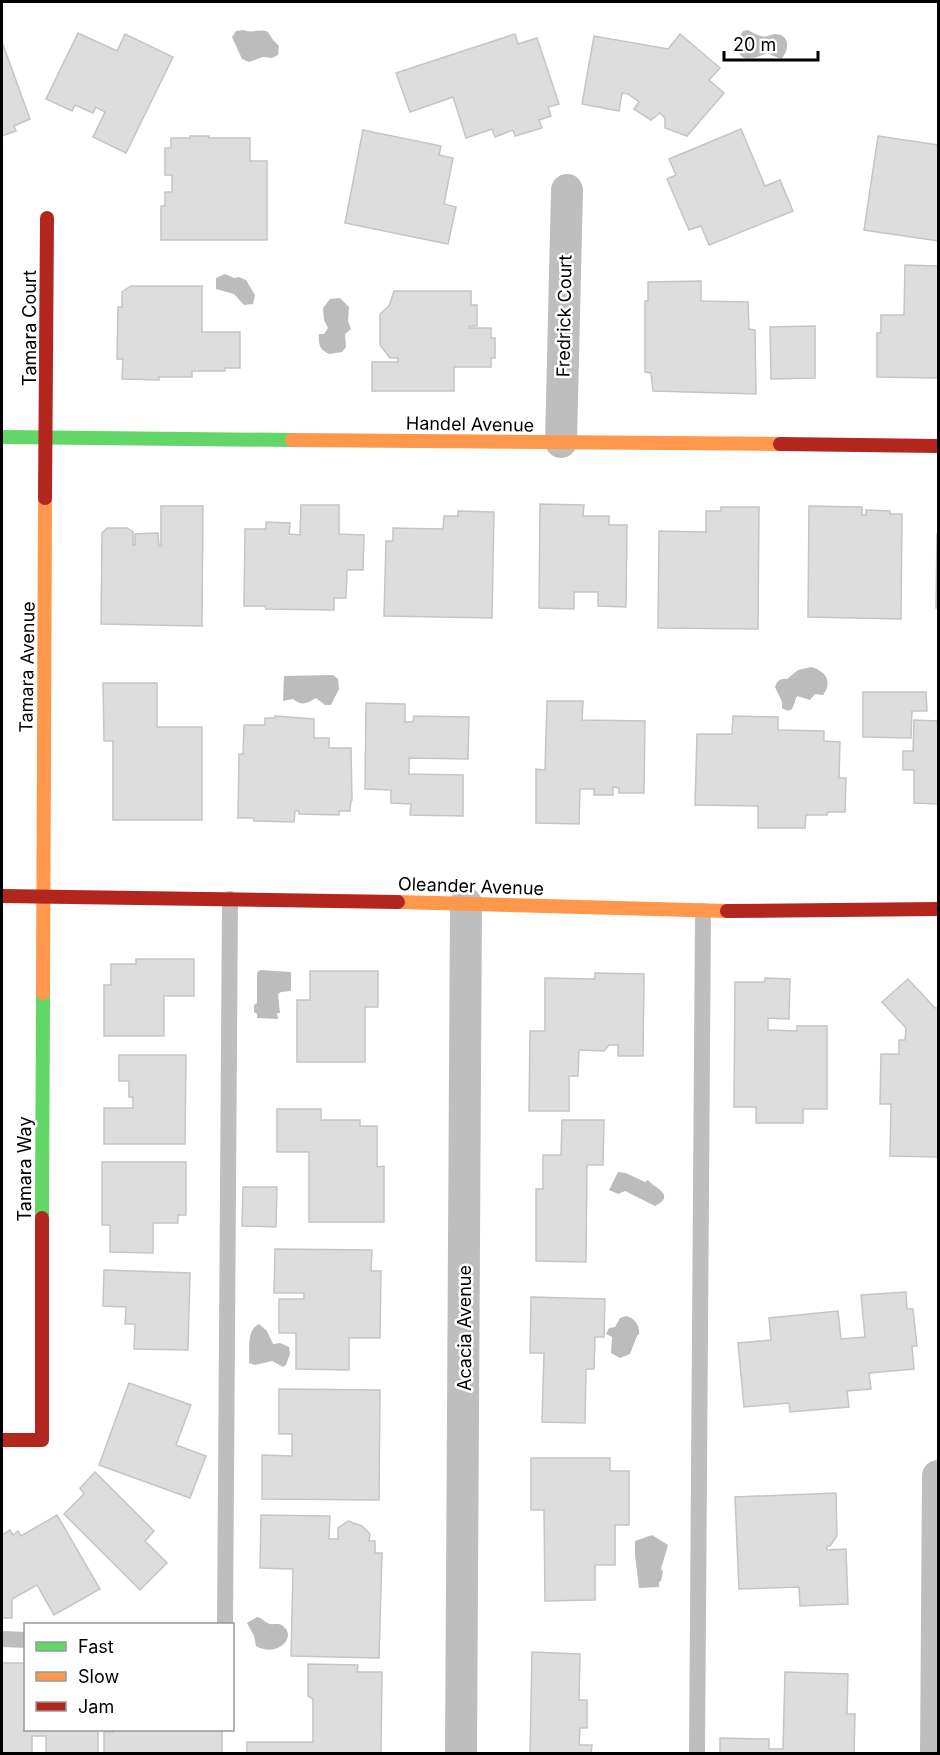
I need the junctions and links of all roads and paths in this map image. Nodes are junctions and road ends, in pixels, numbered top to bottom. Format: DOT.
graph roads {
  1 [pos="567,190"];
  2 [pos="47,218"];
  3 [pos="2,437"];
  4 [pos="47,438"];
  5 [pos="561,442"];
  6 [pos="939,446"];
  7 [pos="2,896"];
  8 [pos="42,898"];
  9 [pos="230,899"];
  10 [pos="466,903"];
  11 [pos="939,909"];
  12 [pos="703,911"];
  13 [pos="2,1440"];
  14 [pos="938,1476"];
  15 [pos="225,1623"];
  16 [pos="2,1639"];
  17 [pos="24,1640"];
  18 [pos="462,1754"];
  19 [pos="697,1754"];
  20 [pos="936,1754"];
  1 -- 5 [label="street, Fredrick Court"];
  2 -- 4 [label="street, Tamara Court"];
  3 -- 4 [label="street, Handel Avenue"];
  4 -- 5 [label="street, Handel Avenue"];
  4 -- 8 [label="street, Tamara Avenue"];
  5 -- 6 [label="street, Handel Avenue"];
  7 -- 8 [label="street, Oleander Avenue"];
  8 -- 9 [label="street, Oleander Avenue"];
  8 -- 13 [label="street, Tamara Way"];
  9 -- 10 [label="street, Oleander Avenue"];
  9 -- 15 [label="lane"];
  10 -- 12 [label="street, Oleander Avenue"];
  10 -- 18 [label="street, Acacia Avenue"];
  11 -- 12 [label="street, Oleander Avenue"];
  12 -- 19 [label="lane"];
  14 -- 20 [label="street"];
  16 -- 17 [label="lane"];
}
